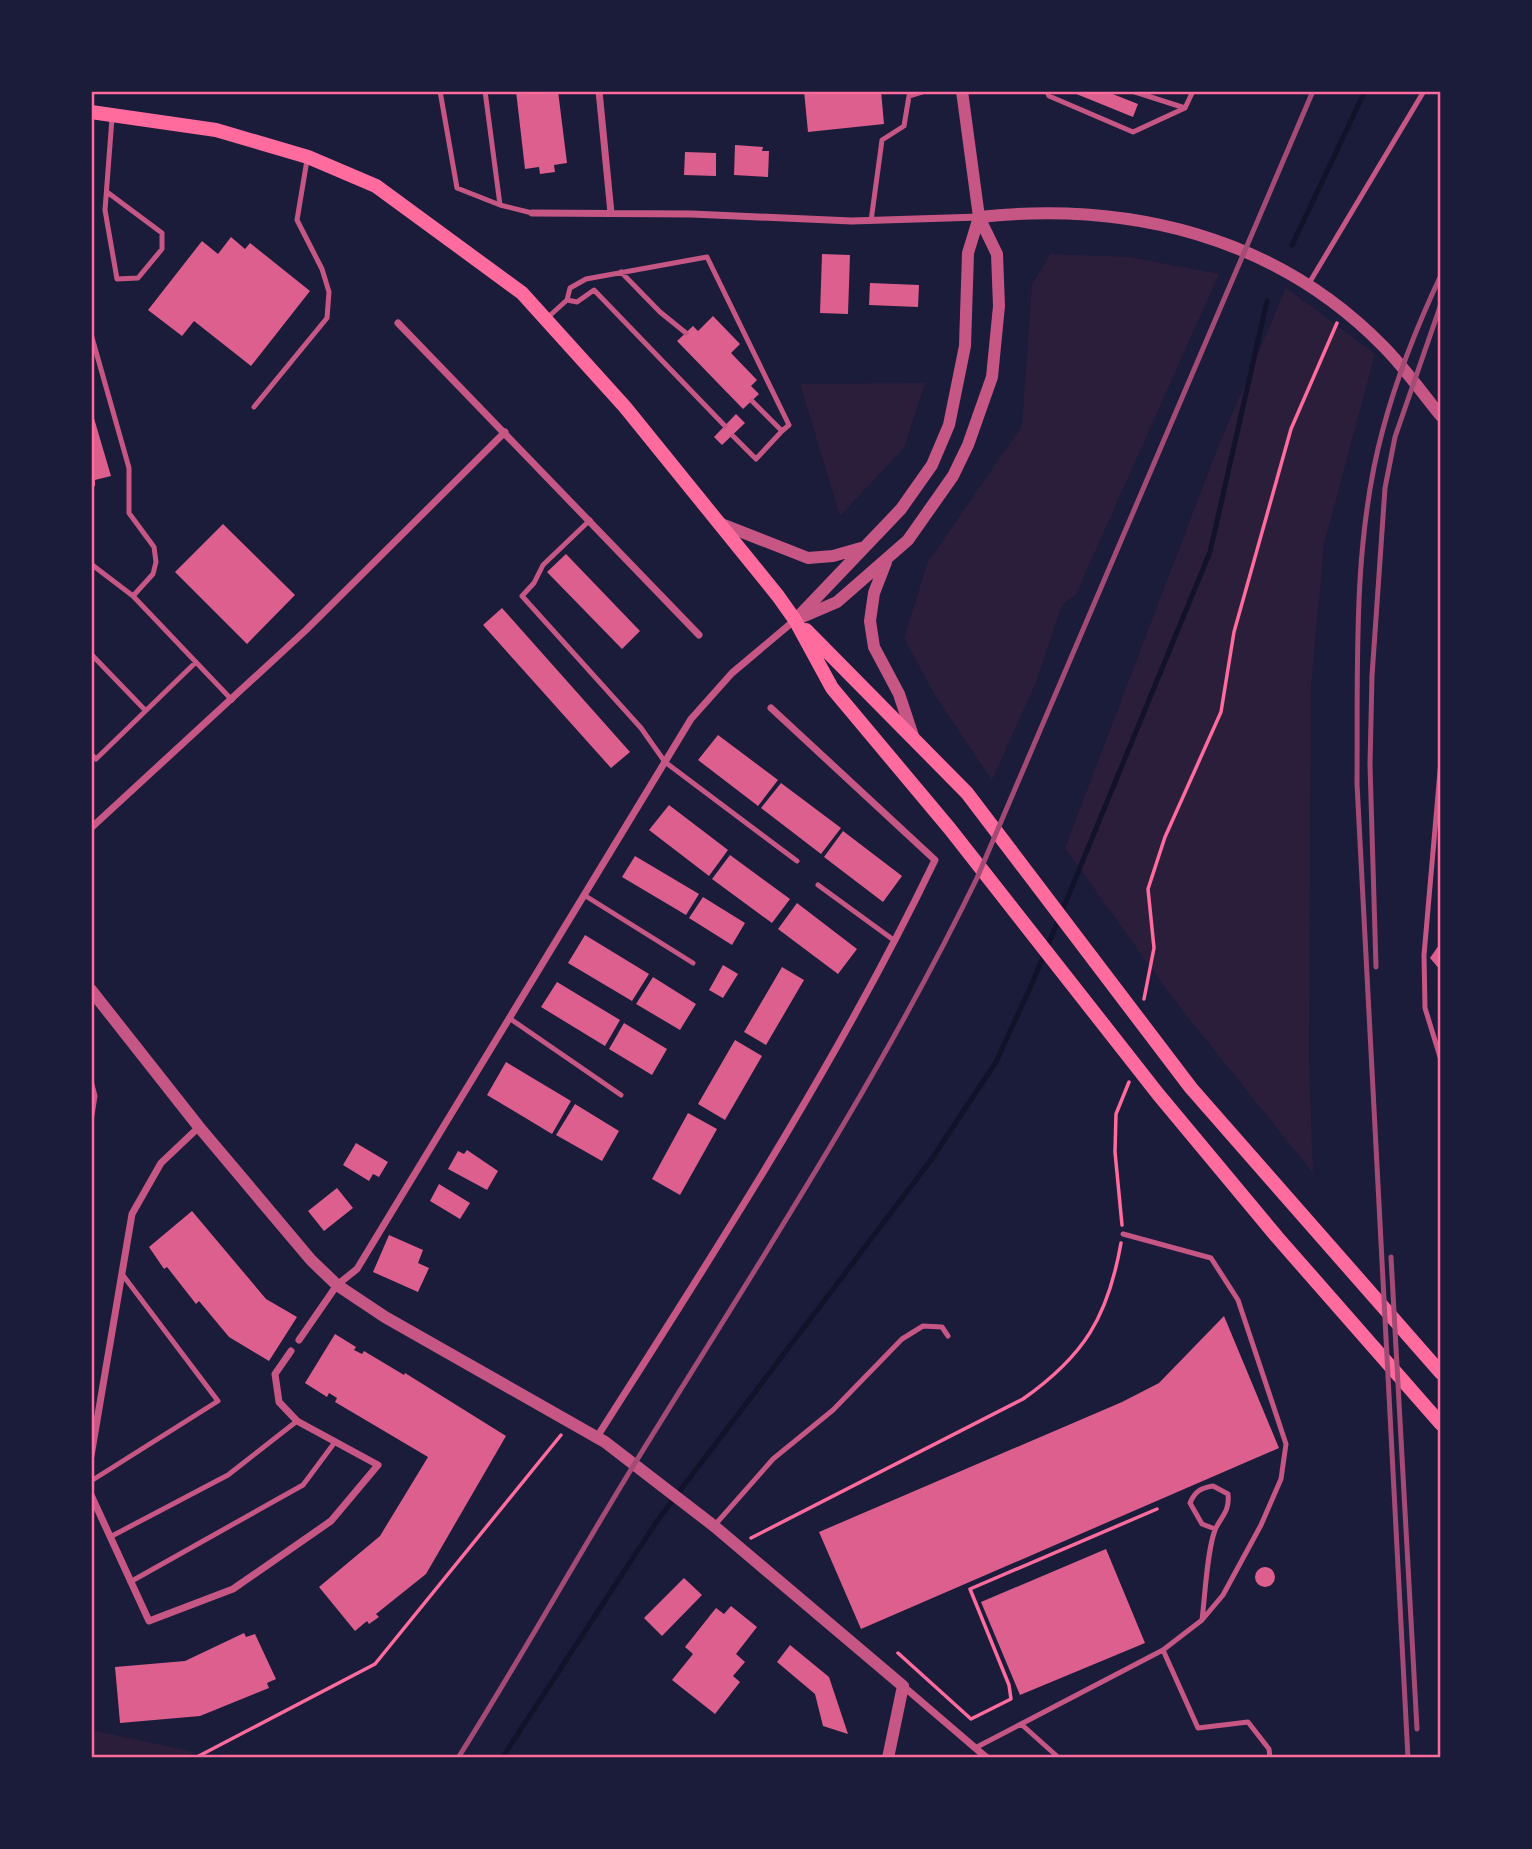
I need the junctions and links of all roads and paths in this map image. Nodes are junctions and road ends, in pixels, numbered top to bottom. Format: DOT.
graph roads {
  1 [pos="440,91"];
  2 [pos="485,91"];
  3 [pos="599,91"];
  4 [pos="925,91"];
  5 [pos="962,91"];
  6 [pos="1047,91"];
  7 [pos="1132,91"];
  8 [pos="1193,91"];
  9 [pos="1424,91"];
  10 [pos="1185,108"];
  11 [pos="91,112"];
  12 [pos="113,114"];
  13 [pos="308,157"];
  14 [pos="107,192"];
  15 [pos="499,205"];
  16 [pos="532,213"];
  17 [pos="611,213"];
  18 [pos="979,217"];
  19 [pos="871,221"];
  20 [pos="621,272"];
  21 [pos="1308,285"];
  22 [pos="567,300"];
  23 [pos="1343,310"];
  24 [pos="546,320"];
  25 [pos="398,323"];
  26 [pos="686,333"];
  27 [pos="91,334"];
  28 [pos="752,401"];
  29 [pos="254,407"];
  30 [pos="1441,416"];
  31 [pos="725,426"];
  32 [pos="782,431"];
  33 [pos="505,432"];
  34 [pos="733,436"];
  35 [pos="590,520"];
  36 [pos="719,523"];
  37 [pos="865,547"];
  38 [pos="887,560"];
  39 [pos="91,564"];
  40 [pos="133,596"];
  41 [pos="796,620"];
  42 [pos="699,635"];
  43 [pos="91,654"];
  44 [pos="196,662"];
  45 [pos="232,701"];
  46 [pos="771,708"];
  47 [pos="145,710"];
  48 [pos="914,740"];
  49 [pos="91,754"];
  50 [pos="1441,760"];
  51 [pos="665,762"];
  52 [pos="91,828"];
  53 [pos="797,861"];
  54 [pos="818,885"];
  55 [pos="584,895"];
  56 [pos="895,941"];
  57 [pos="693,963"];
  58 [pos="91,990"];
  59 [pos="1145,995"];
  60 [pos="509,1018"];
  61 [pos="1441,1060"];
  62 [pos="1131,1074"];
  63 [pos="91,1081"];
  64 [pos="621,1095"];
  65 [pos="91,1121"];
  66 [pos="199,1127"];
  67 [pos="1123,1234"];
  68 [pos="122,1275"];
  69 [pos="338,1285"];
  70 [pos="948,1336"];
  71 [pos="299,1340"];
  72 [pos="291,1351"];
  73 [pos="1441,1373"];
  74 [pos="297,1421"];
  75 [pos="570,1422"];
  76 [pos="1441,1424"];
  77 [pos="597,1437"];
  78 [pos="335,1442"];
  79 [pos="91,1456"];
  80 [pos="91,1481"];
  81 [pos="91,1495"];
  82 [pos="1157,1509"];
  83 [pos="714,1526"];
  84 [pos="1215,1529"];
  85 [pos="108,1538"];
  86 [pos="737,1545"];
  87 [pos="130,1582"];
  88 [pos="1202,1620"];
  89 [pos="1163,1650"];
  90 [pos="898,1653"];
  91 [pos="904,1686"];
  92 [pos="1021,1724"];
  93 [pos="975,1748"];
  94 [pos="195,1758"];
  95 [pos="888,1758"];
  96 [pos="988,1758"];
  97 [pos="1059,1758"];
  98 [pos="1270,1758"];
  1 -- 15 [label="lane"];
  2 -- 15 [label="lane"];
  3 -- 17 [label="street"];
  4 -- 19 [label="lane"];
  5 -- 18 [label="street"];
  6 -- 10 [label="lane"];
  7 -- 10 [label="lane"];
  8 -- 10 [label="lane"];
  9 -- 21 [label="lane"];
  11 -- 12 [label="main road"];
  12 -- 13 [label="main road"];
  12 -- 14 [label="lane"];
  13 -- 24 [label="main road"];
  13 -- 29 [label="lane"];
  14 -- 14 [label="lane"];
  15 -- 16 [label="lane"];
  16 -- 17 [label="street"];
  17 -- 19 [label="street"];
  18 -- 19 [label="street"];
  18 -- 21 [label="street"];
  18 -- 37 [label="street"];
  18 -- 38 [label="street"];
  20 -- 22 [label="lane"];
  20 -- 26 [label="lane"];
  20 -- 32 [label="lane"];
  21 -- 23 [label="street"];
  22 -- 24 [label="lane"];
  22 -- 31 [label="lane"];
  23 -- 30 [label="street"];
  23 -- 59 [label="path"];
  24 -- 36 [label="main road"];
  25 -- 33 [label="street"];
  27 -- 40 [label="lane"];
  28 -- 32 [label="lane"];
  32 -- 34 [label="lane"];
  33 -- 35 [label="street"];
  33 -- 45 [label="street"];
  35 -- 42 [label="street"];
  35 -- 51 [label="lane"];
  36 -- 37 [label="street"];
  36 -- 41 [label="main road"];
  37 -- 41 [label="street"];
  38 -- 41 [label="street"];
  38 -- 48 [label="street"];
  39 -- 40 [label="lane"];
  40 -- 44 [label="lane"];
  41 -- 48 [label="main road"];
  41 -- 51 [label="street"];
  41 -- 76 [label="main road"];
  43 -- 47 [label="lane"];
  44 -- 45 [label="lane"];
  44 -- 47 [label="lane"];
  45 -- 52 [label="street"];
  46 -- 56 [label="street"];
  47 -- 49 [label="lane"];
  48 -- 73 [label="main road"];
  50 -- 61 [label="lane"];
  51 -- 53 [label="lane"];
  51 -- 55 [label="street"];
  54 -- 56 [label="lane"];
  55 -- 57 [label="lane"];
  55 -- 60 [label="street"];
  56 -- 77 [label="street"];
  58 -- 66 [label="street"];
  60 -- 64 [label="lane"];
  60 -- 69 [label="street"];
  62 -- 67 [label="path"];
  63 -- 65 [label="lane"];
  66 -- 68 [label="street"];
  66 -- 69 [label="street"];
  67 -- 86 [label="path"];
  67 -- 88 [label="lane"];
  68 -- 79 [label="street"];
  68 -- 80 [label="lane"];
  69 -- 71 [label="street"];
  69 -- 75 [label="street"];
  70 -- 83 [label="lane"];
  72 -- 74 [label="street"];
  74 -- 78 [label="street"];
  74 -- 85 [label="lane"];
  75 -- 77 [label="street"];
  75 -- 94 [label="path"];
  77 -- 83 [label="street"];
  78 -- 87 [label="lane"];
  78 -- 87 [label="street"];
  81 -- 85 [label="street"];
  82 -- 90 [label="path"];
  83 -- 86 [label="street"];
  84 -- 84 [label="lane"];
  84 -- 88 [label="lane"];
  85 -- 87 [label="street"];
  86 -- 91 [label="street"];
  88 -- 89 [label="lane"];
  89 -- 92 [label="lane"];
  89 -- 98 [label="lane"];
  91 -- 93 [label="street"];
  91 -- 95 [label="street"];
  92 -- 93 [label="lane"];
  92 -- 97 [label="lane"];
  93 -- 96 [label="street"];
}
